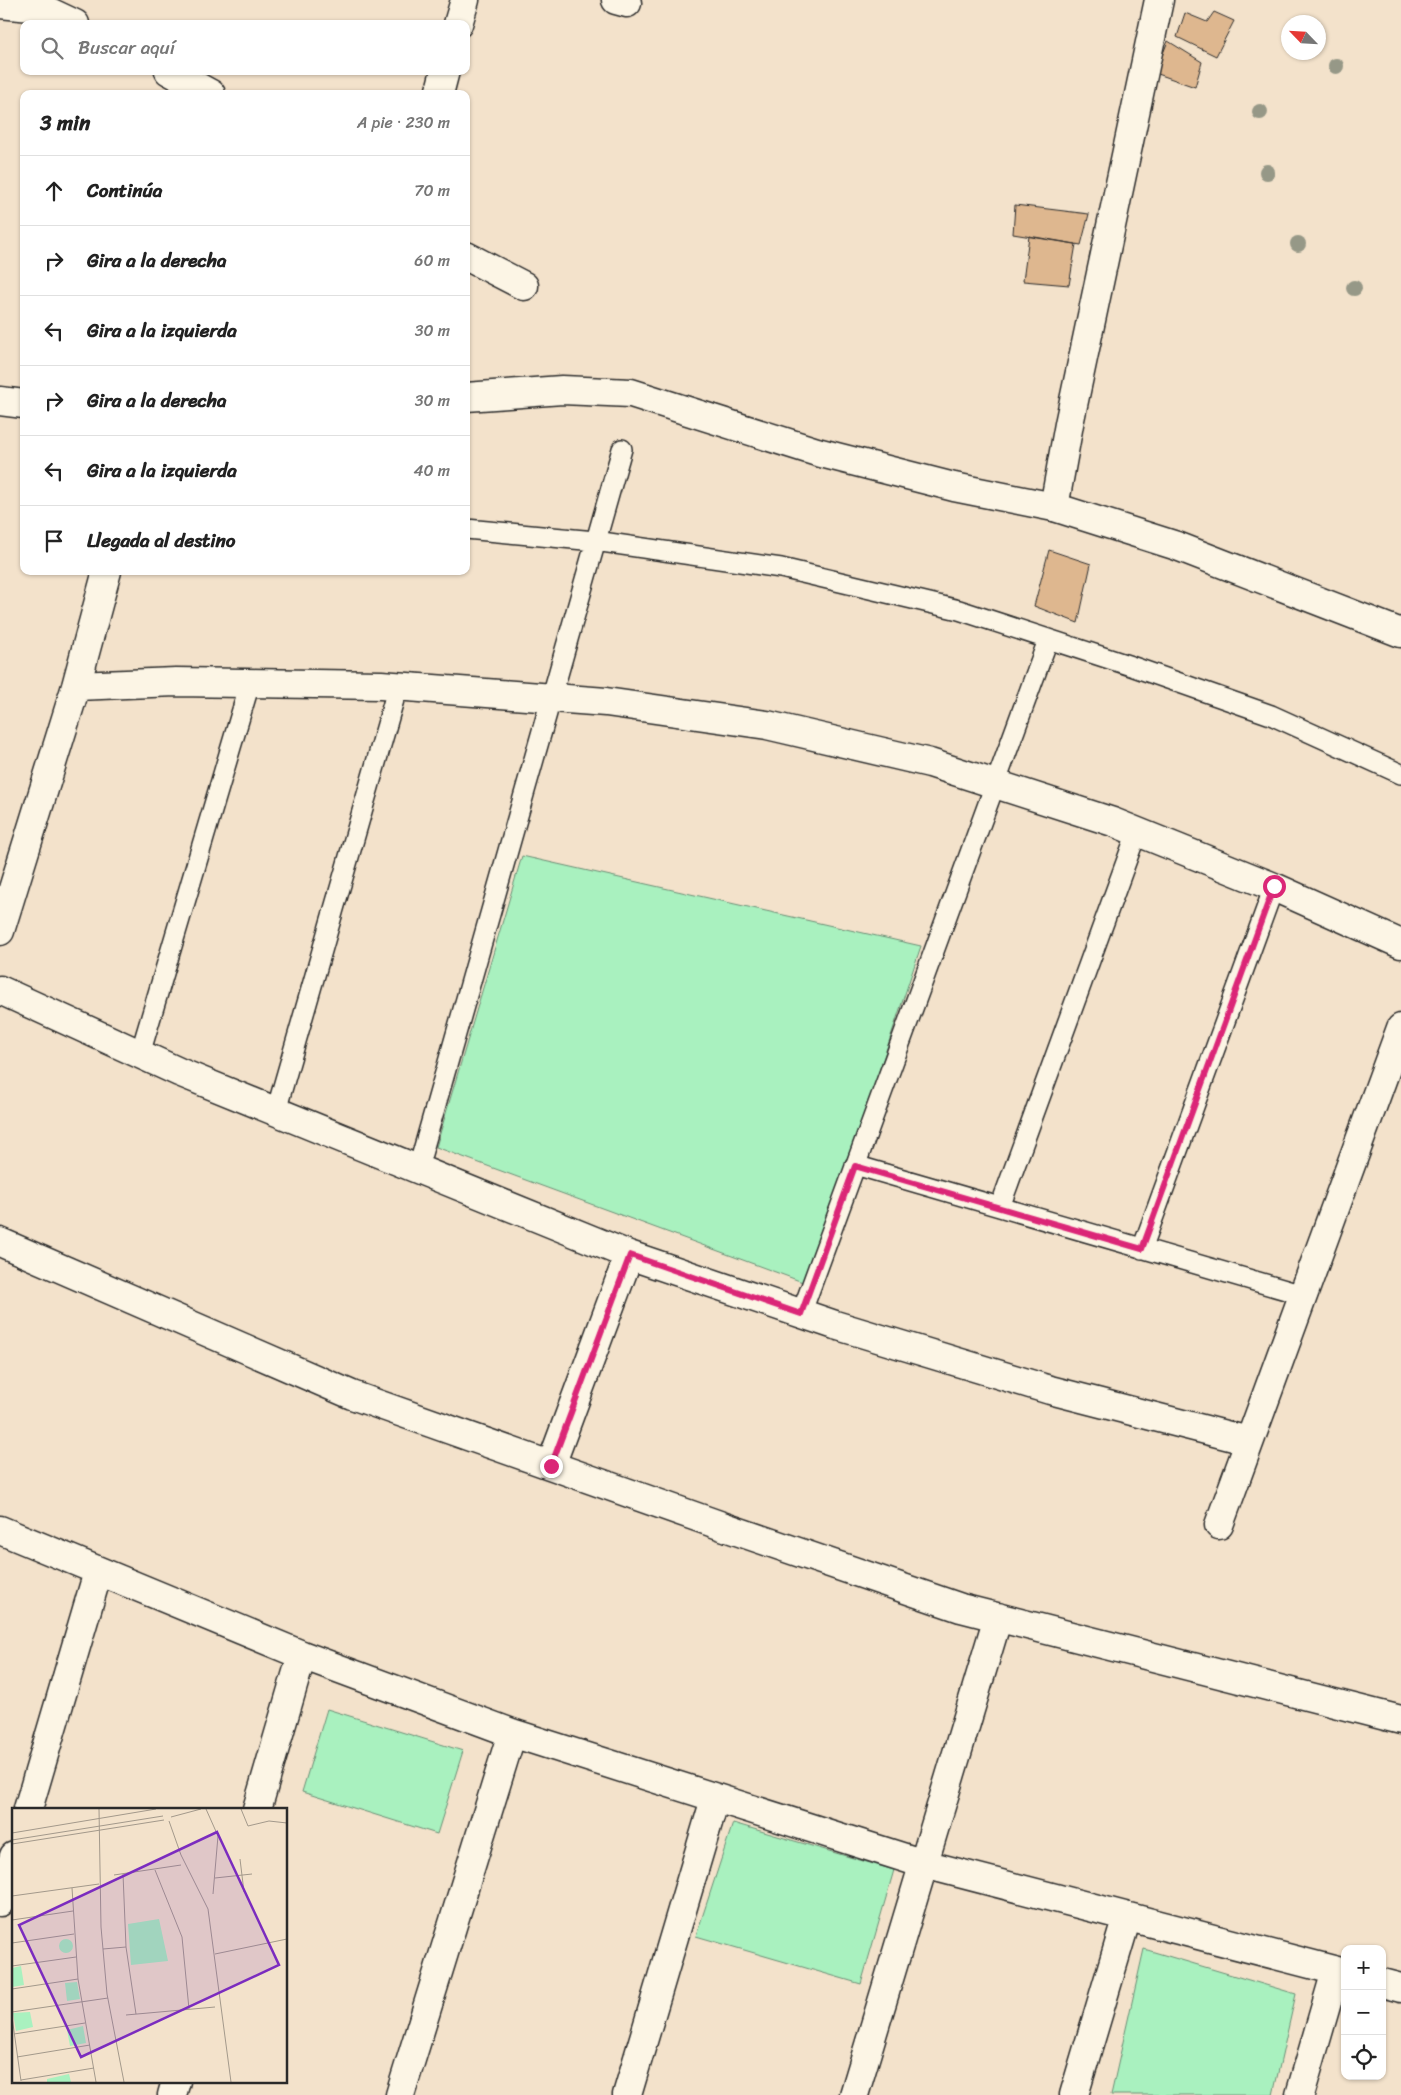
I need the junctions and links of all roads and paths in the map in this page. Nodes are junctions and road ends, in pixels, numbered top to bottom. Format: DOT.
graph roads {
  1 [pos="465,0"];
  2 [pos="1159,0"];
  3 [pos="0,4"];
  4 [pos="66,20"];
  5 [pos="459,20"];
  6 [pos="176,75"];
  7 [pos="444,75"];
  8 [pos="204,90"];
  9 [pos="440,90"];
  10 [pos="470,258"];
  11 [pos="524,286"];
  12 [pos="470,397"];
  13 [pos="0,401"];
  14 [pos="20,404"];
  15 [pos="622,449"];
  16 [pos="1054,507"];
  17 [pos="470,529"];
  18 [pos="596,541"];
  19 [pos="106,575"];
  20 [pos="1401,633"];
  21 [pos="1048,640"];
  22 [pos="250,683"];
  23 [pos="76,686"];
  24 [pos="398,686"];
  25 [pos="551,697"];
  26 [pos="1401,774"];
  27 [pos="995,784"];
  28 [pos="1137,832"];
  29 [pos="1274,886"];
  30 [pos="0,931"];
  31 [pos="1401,944"];
  32 [pos="0,990"];
  33 [pos="1401,1028"];
  34 [pos="140,1054"];
  35 [pos="276,1111"];
  36 [pos="855,1166"];
  37 [pos="418,1168"];
  38 [pos="1000,1207"];
  39 [pos="0,1242"];
  40 [pos="1142,1249"];
  41 [pos="630,1255"];
  42 [pos="1303,1295"];
  43 [pos="801,1314"];
  44 [pos="1250,1441"];
  45 [pos="551,1466"];
  46 [pos="1219,1525"];
  47 [pos="0,1530"];
  48 [pos="98,1572"];
  49 [pos="998,1617"];
  50 [pos="302,1655"];
  51 [pos="1401,1720"];
  52 [pos="512,1733"];
  53 [pos="714,1799"];
  54 [pos="28,1808"];
  55 [pos="256,1808"];
  56 [pos="12,1863"];
  57 [pos="924,1864"];
  58 [pos="0,1902"];
  59 [pos="1127,1917"];
  60 [pos="1340,1972"];
  61 [pos="1386,1984"];
  62 [pos="1401,1988"];
  63 [pos="176,2082"];
  64 [pos="172,2095"];
  65 [pos="400,2095"];
  66 [pos="627,2095"];
  67 [pos="854,2095"];
  68 [pos="1074,2095"];
  69 [pos="1300,2095"];
  1 -- 5 [label="street"];
  2 -- 16 [label="street"];
  3 -- 4 [label="street"];
  6 -- 8 [label="street"];
  7 -- 9 [label="street"];
  10 -- 11 [label="street"];
  12 -- 16 [label="street"];
  13 -- 14 [label="street"];
  15 -- 18 [label="lane"];
  16 -- 20 [label="street"];
  17 -- 18 [label="lane"];
  18 -- 21 [label="lane"];
  18 -- 25 [label="lane"];
  19 -- 23 [label="street"];
  21 -- 26 [label="lane"];
  21 -- 27 [label="lane"];
  22 -- 23 [label="street"];
  22 -- 24 [label="street"];
  22 -- 34 [label="lane"];
  23 -- 30 [label="street"];
  24 -- 25 [label="street"];
  24 -- 35 [label="lane"];
  25 -- 27 [label="street"];
  25 -- 37 [label="lane"];
  27 -- 28 [label="street"];
  27 -- 36 [label="lane"];
  28 -- 29 [label="street"];
  28 -- 38 [label="lane"];
  29 -- 31 [label="street"];
  29 -- 40 [label="lane"];
  32 -- 34 [label="street"];
  33 -- 42 [label="street"];
  34 -- 35 [label="street"];
  35 -- 37 [label="street"];
  36 -- 38 [label="lane"];
  36 -- 43 [label="lane"];
  37 -- 41 [label="street"];
  38 -- 40 [label="lane"];
  39 -- 45 [label="street"];
  40 -- 42 [label="lane"];
  41 -- 43 [label="street"];
  41 -- 45 [label="street"];
  42 -- 44 [label="street"];
  43 -- 44 [label="street"];
  44 -- 46 [label="street"];
  45 -- 49 [label="street"];
  47 -- 48 [label="street"];
  48 -- 50 [label="street"];
  48 -- 54 [label="street"];
  49 -- 51 [label="street"];
  49 -- 57 [label="street"];
  50 -- 52 [label="street"];
  50 -- 55 [label="street"];
  52 -- 53 [label="street"];
  52 -- 65 [label="street"];
  53 -- 57 [label="street"];
  53 -- 66 [label="street"];
  56 -- 58 [label="street"];
  57 -- 59 [label="street"];
  57 -- 67 [label="street"];
  59 -- 60 [label="street"];
  59 -- 68 [label="street"];
  60 -- 69 [label="street"];
  61 -- 62 [label="street"];
  63 -- 64 [label="street"];
}
